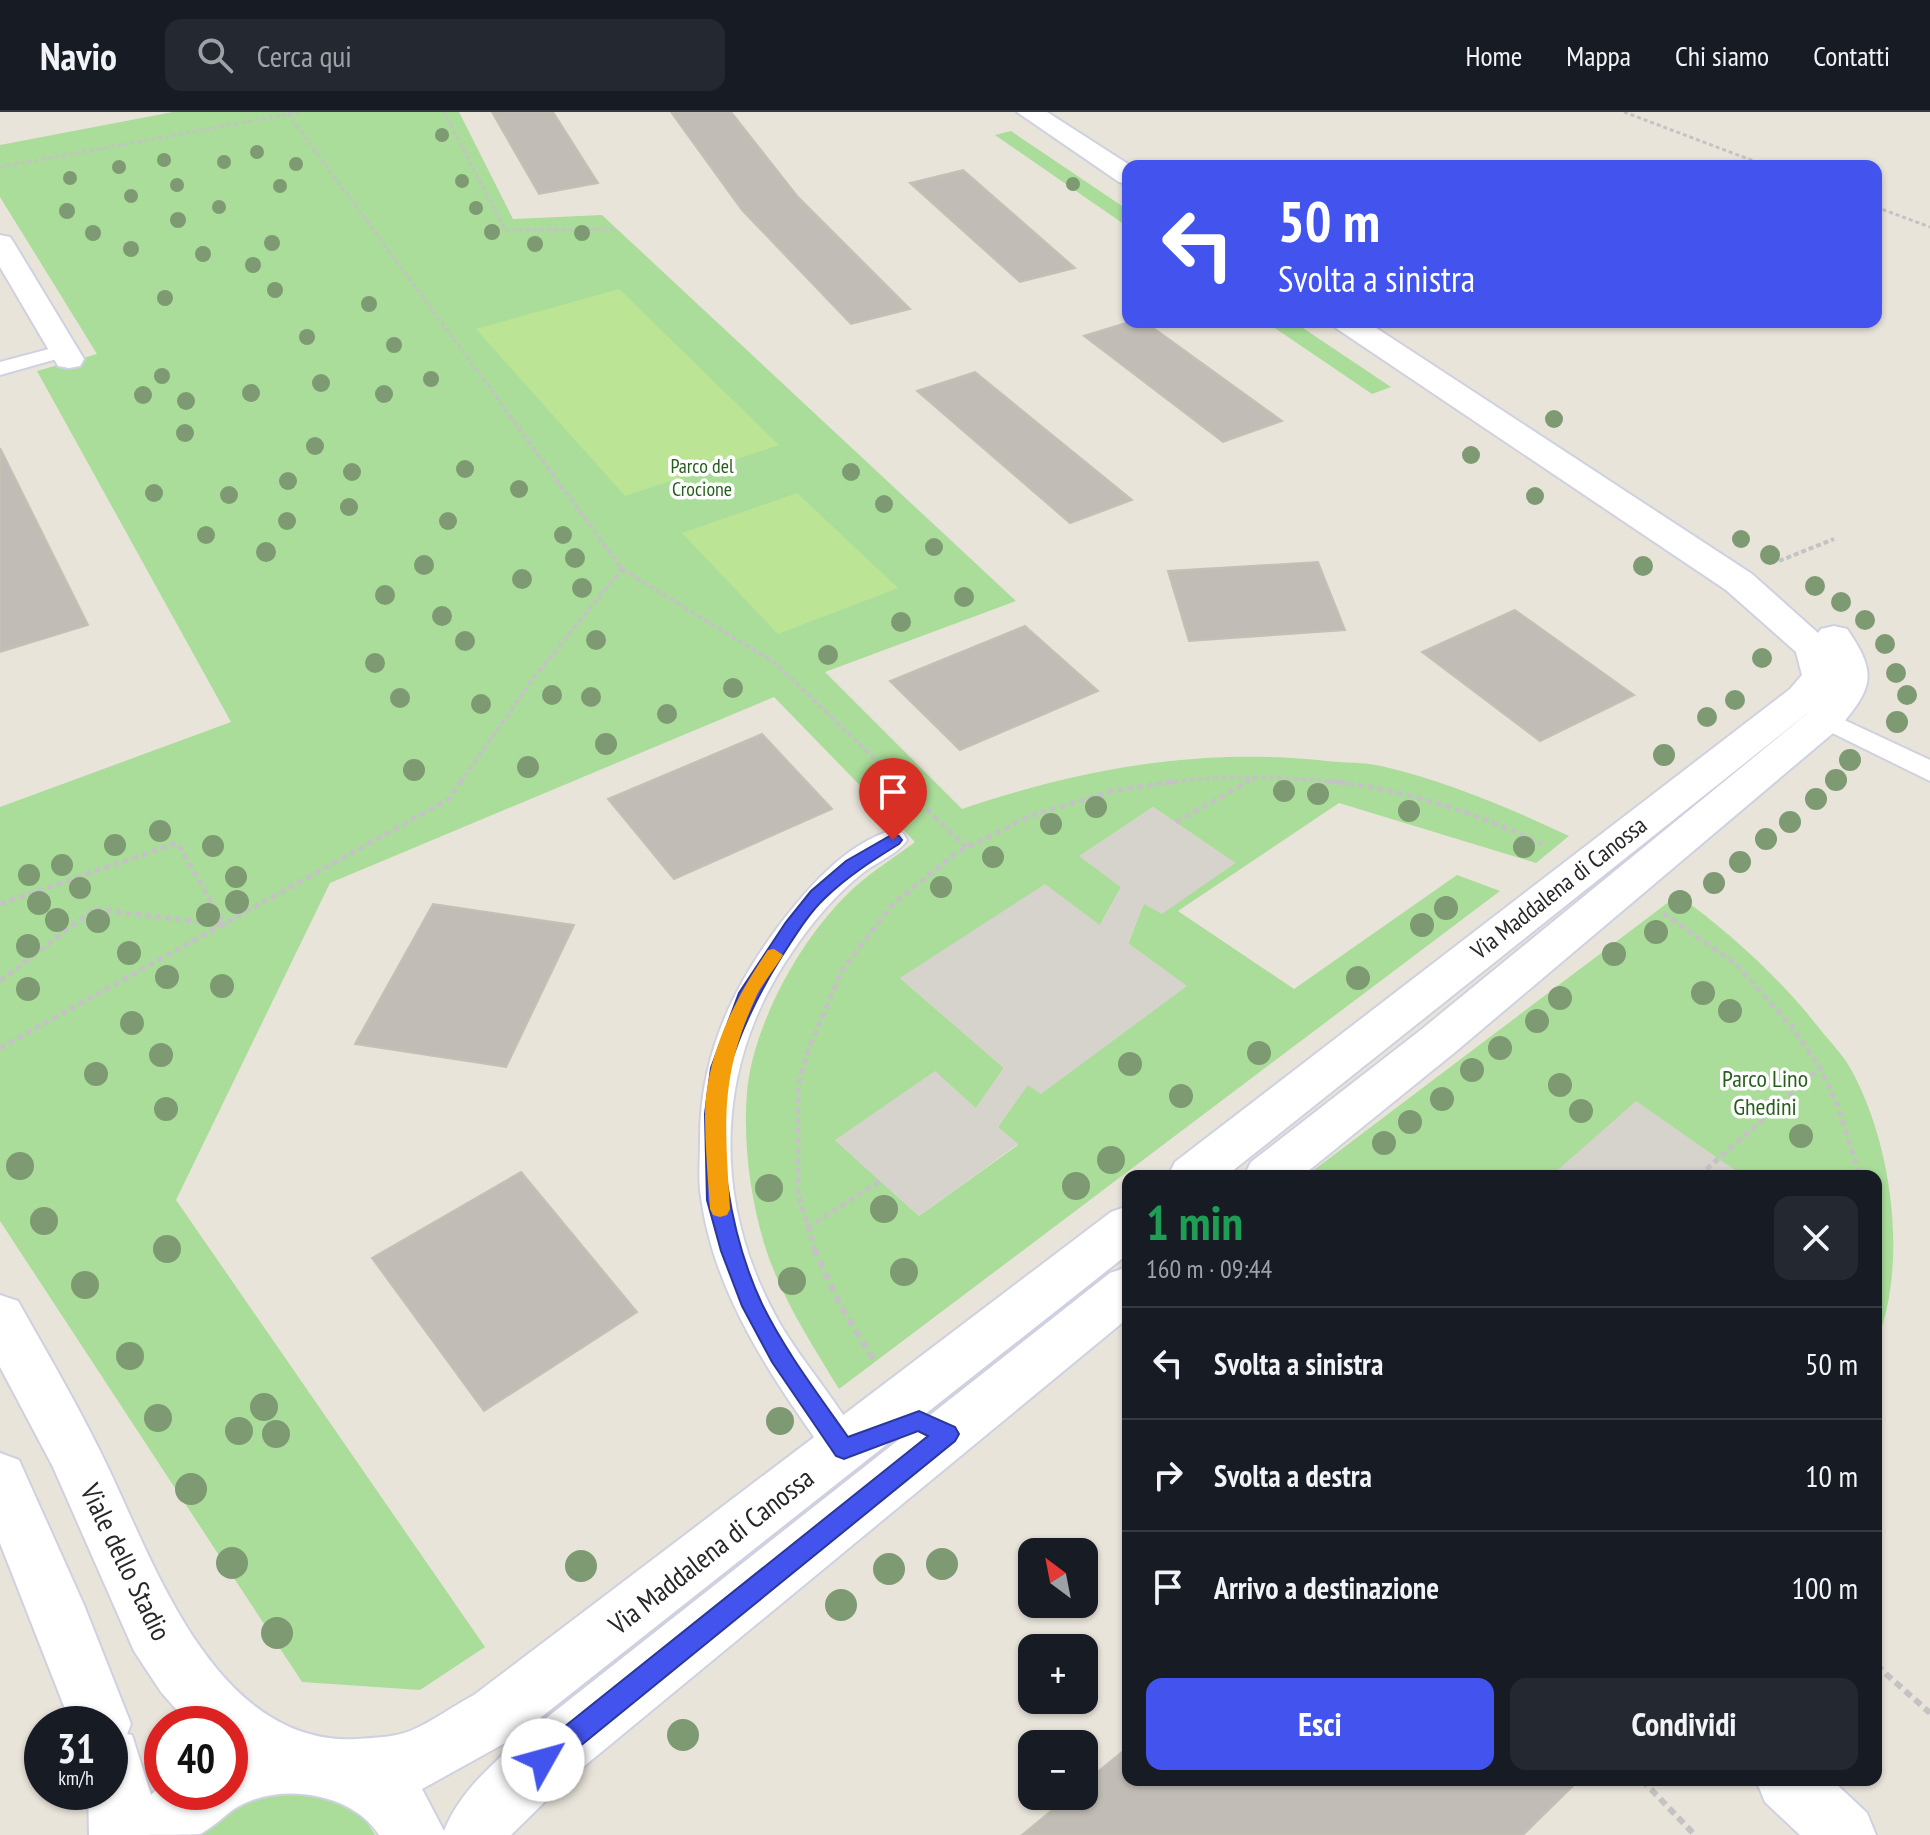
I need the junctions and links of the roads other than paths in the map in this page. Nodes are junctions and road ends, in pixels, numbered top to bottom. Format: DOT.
graph roads {
  1 [pos="1030,112"];
  2 [pos="1122,172"];
  3 [pos="0,243"];
  4 [pos="1356,328"];
  5 [pos="66,355"];
  6 [pos="0,369"];
  7 [pos="1739,582"];
  8 [pos="1825,719"];
  9 [pos="1930,772"];
  10 [pos="1740,789"];
  11 [pos="893,840"];
  12 [pos="1550,895"];
  13 [pos="1438,1041"];
  14 [pos="1311,1082"];
  15 [pos="1200,1170"];
  16 [pos="1232,1170"];
  17 [pos="1276,1170"];
  18 [pos="1122,1231"];
  19 [pos="1122,1292"];
  20 [pos="0,1317"];
  21 [pos="925,1418"];
  22 [pos="844,1449"];
  23 [pos="0,1478"];
  24 [pos="94,1706"];
  25 [pos="323,1767"];
  26 [pos="248,1773"];
  27 [pos="1793,1786"];
  28 [pos="120,1810"];
  29 [pos="180,1810"];
  30 [pos="120,1835"];
  31 [pos="155,1835"];
  32 [pos="414,1835"];
  33 [pos="473,1835"];
  34 [pos="1845,1835"];
  1 -- 2 [label="street"];
  3 -- 5 [label="street"];
  4 -- 7 [label="street, Via Maddalena di Canossa"];
  5 -- 6 [label="lane"];
  7 -- 8 [label="street, Via Maddalena di Canossa"];
  7 -- 12 [label="street, Via Maddalena di Canossa"];
  8 -- 9 [label="lane"];
  8 -- 10 [label="street, Via Maddalena di Canossa"];
  10 -- 12 [label="street"];
  10 -- 13 [label="street, Via Maddalena di Canossa"];
  11 -- 22 [label="lane"];
  12 -- 13 [label="street"];
  12 -- 14 [label="street, Via Maddalena di Canossa"];
  13 -- 17 [label="street, Via Maddalena di Canossa"];
  14 -- 15 [label="street, Via Maddalena di Canossa"];
  14 -- 16 [label="street"];
  18 -- 21 [label="street"];
  19 -- 21 [label="street"];
  20 -- 25 [label="street, Viale dello Stadio"];
  21 -- 22 [label="street, Via Maddalena di Canossa"];
  21 -- 33 [label="street"];
  22 -- 25 [label="street, Via Maddalena di Canossa"];
  23 -- 24 [label="street"];
  25 -- 26 [label="street"];
  25 -- 32 [label="street, Viale dello Stadio"];
  27 -- 34 [label="street"];
  28 -- 30 [label="street"];
  29 -- 31 [label="street"];
}
